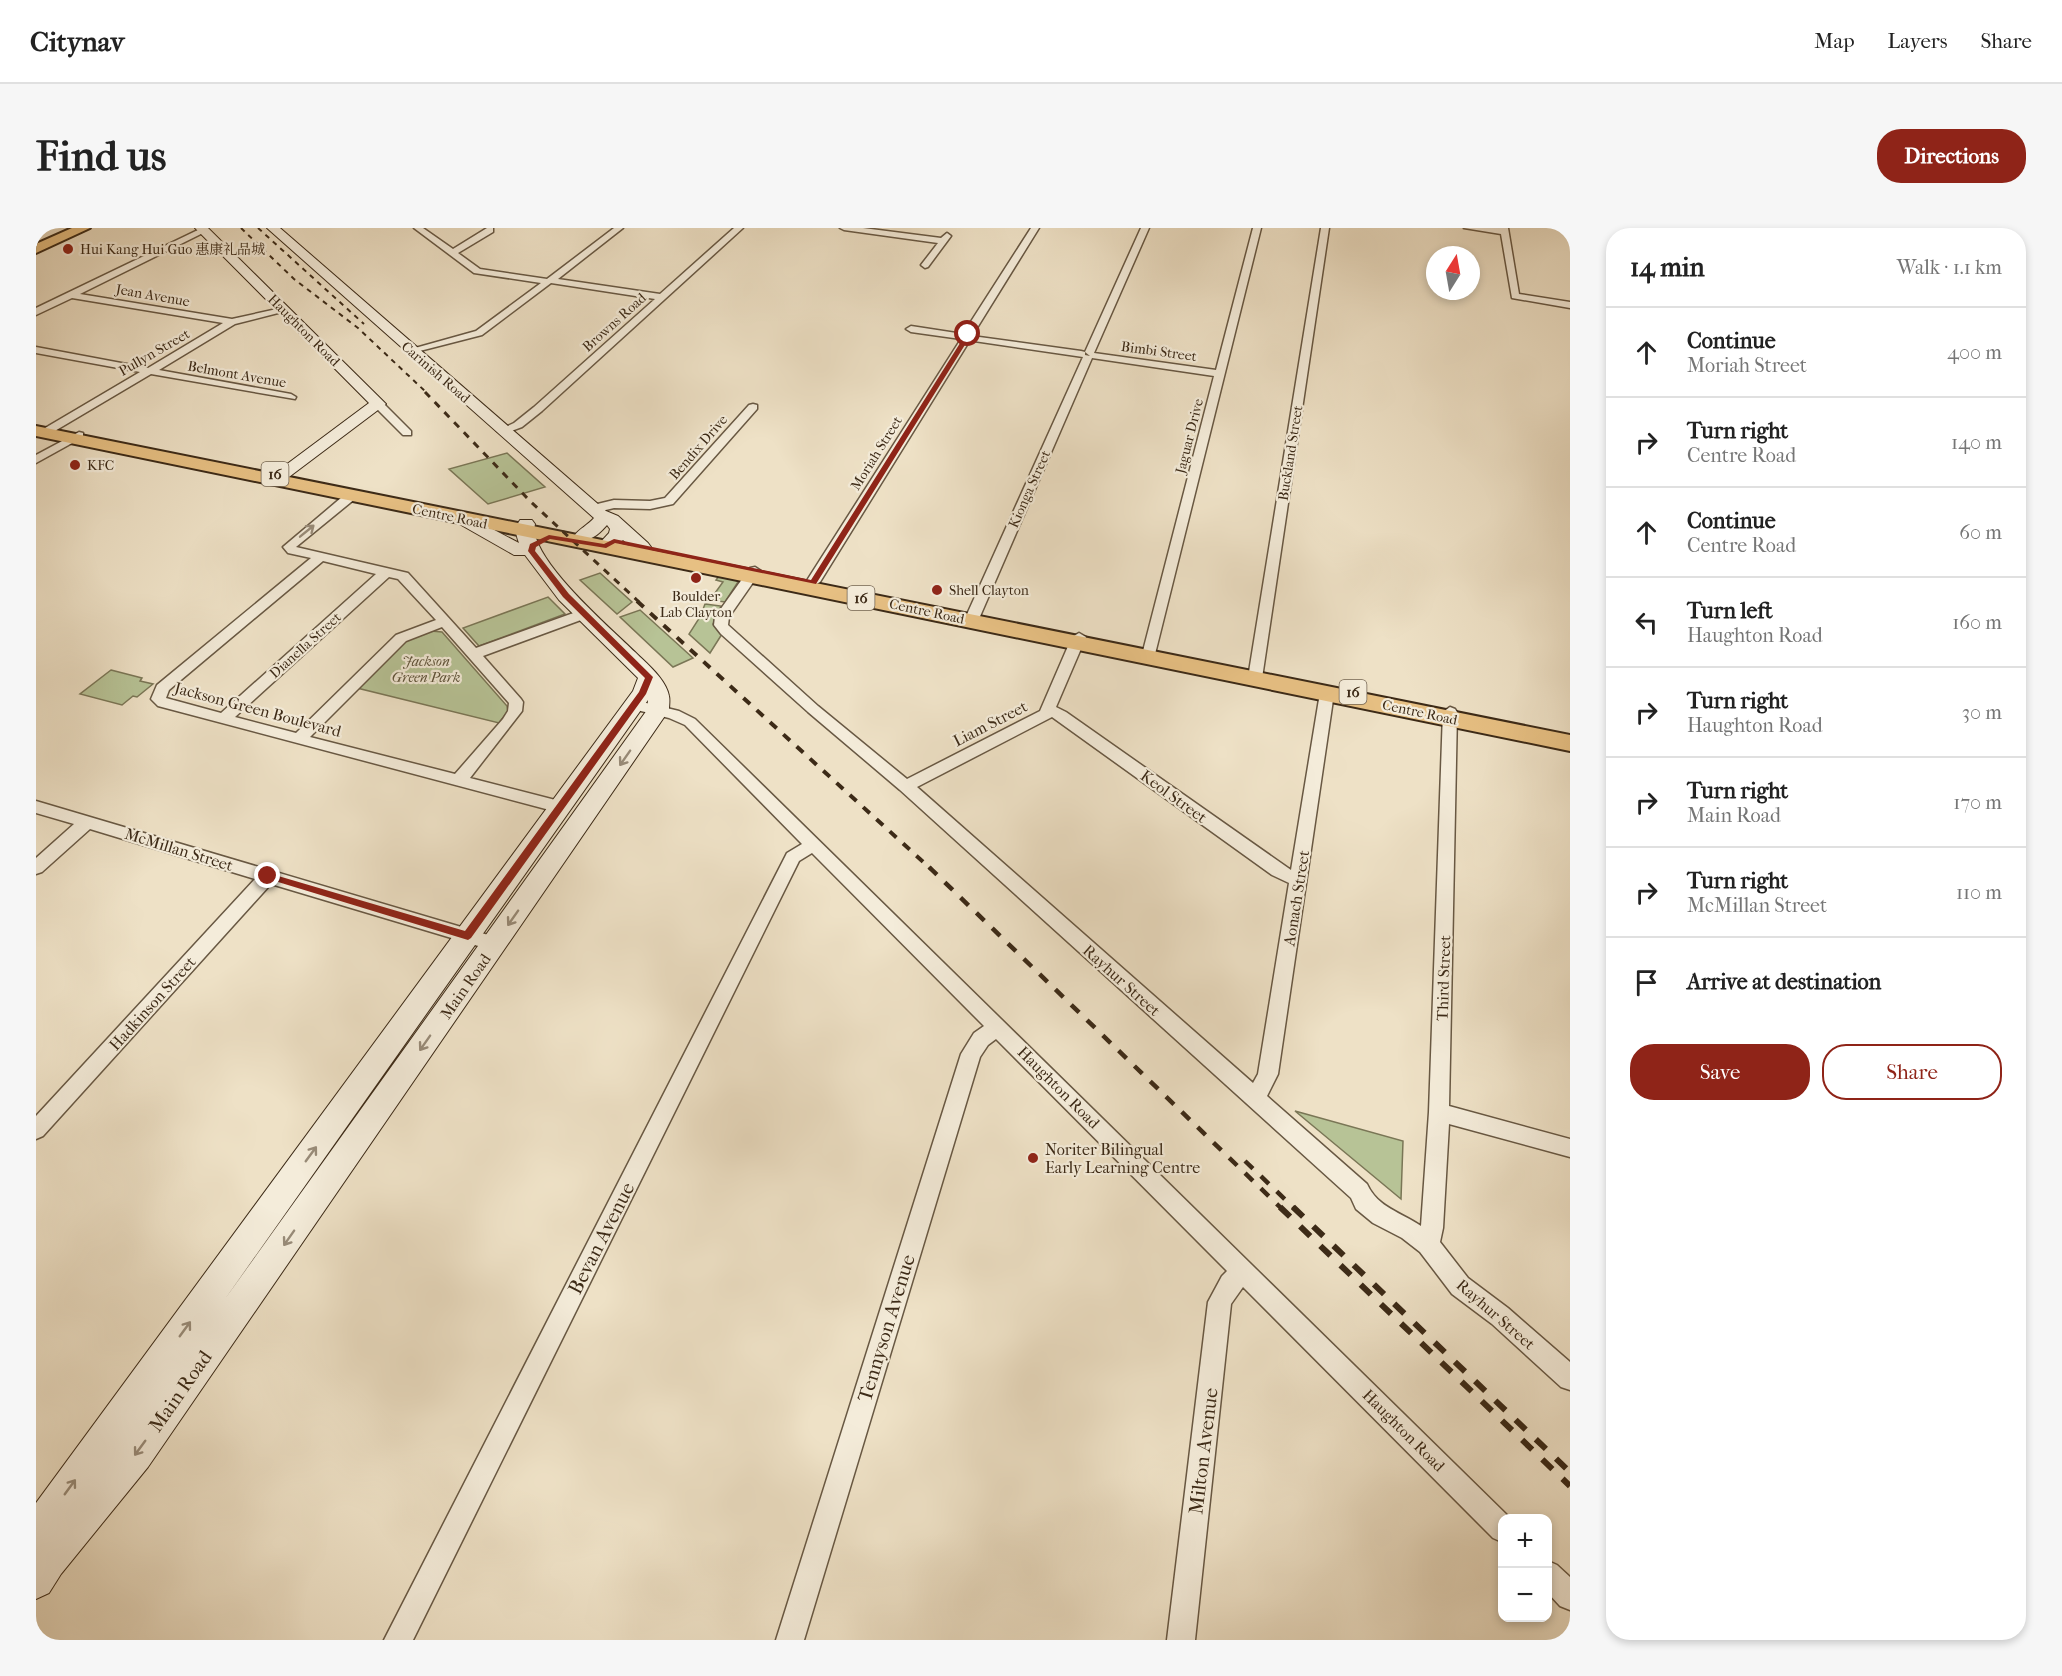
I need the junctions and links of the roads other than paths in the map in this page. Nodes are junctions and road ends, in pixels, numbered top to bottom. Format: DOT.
graph roads {
  1 [pos="83,228"];
  2 [pos="273,228"];
  3 [pos="418,228"];
  4 [pos="619,228"];
  5 [pos="739,228"];
  6 [pos="844,228"];
  7 [pos="1035,228"];
  8 [pos="1145,228"];
  9 [pos="1257,228"];
  10 [pos="1324,228"];
  11 [pos="1468,228"];
  12 [pos="202,229"];
  13 [pos="490,230"];
  14 [pos="1505,230"];
  15 [pos="36,249"];
  16 [pos="453,253"];
  17 [pos="925,265"];
  18 [pos="549,281"];
  19 [pos="70,295"];
  20 [pos="661,297"];
  21 [pos="1570,305"];
  22 [pos="283,309"];
  23 [pos="36,312"];
  24 [pos="232,322"];
  25 [pos="912,329"];
  26 [pos="967,337"];
  27 [pos="36,350"];
  28 [pos="412,352"];
  29 [pos="1088,355"];
  30 [pos="149,371"];
  31 [pos="1220,374"];
  32 [pos="291,397"];
  33 [pos="378,404"];
  34 [pos="753,407"];
  35 [pos="42,430"];
  36 [pos="503,431"];
  37 [pos="407,433"];
  38 [pos="76,436"];
  39 [pos="36,460"];
  40 [pos="277,477"];
  41 [pos="352,495"];
  42 [pos="601,531"];
  43 [pos="521,535"];
  44 [pos="320,556"];
  45 [pos="387,571"];
  46 [pos="753,574"];
  47 [pos="813,582"];
  48 [pos="584,614"];
  49 [pos="972,618"];
  50 [pos="446,621"];
  51 [pos="1078,640"];
  52 [pos="1150,651"];
  53 [pos="474,654"];
  54 [pos="1256,675"];
  55 [pos="649,677"];
  56 [pos="1327,693"];
  57 [pos="634,705"];
  58 [pos="658,710"];
  59 [pos="1050,710"];
  60 [pos="1450,715"];
  61 [pos="224,719"];
  62 [pos="1570,736"];
  63 [pos="300,738"];
  64 [pos="1570,743"];
  65 [pos="460,779"];
  66 [pos="906,786"];
  67 [pos="36,807"];
  68 [pos="561,807"];
  69 [pos="87,822"];
  70 [pos="813,845"];
  71 [pos="525,856"];
  72 [pos="551,863"];
  73 [pos="36,868"];
  74 [pos="268,876"];
  75 [pos="1299,880"];
  76 [pos="481,940"];
  77 [pos="998,1027"];
  78 [pos="1252,1096"];
  79 [pos="1440,1112"];
  80 [pos="36,1130"];
  81 [pos="1570,1148"];
  82 [pos="288,1186"];
  83 [pos="318,1197"];
  84 [pos="1428,1245"];
  85 [pos="1244,1272"];
  86 [pos="1570,1378"];
  87 [pos="1498,1524"];
  88 [pos="36,1534"];
  89 [pos="1552,1578"];
  90 [pos="36,1580"];
  91 [pos="1570,1596"];
  92 [pos="398,1640"];
  93 [pos="789,1640"];
  94 [pos="1181,1640"];
  1 -- 15 [label="main road"];
  2 -- 28 [label="street, Carinish Road"];
  3 -- 16 [label="street"];
  4 -- 18 [label="street"];
  5 -- 20 [label="street, Browns Road"];
  6 -- 17 [label="street"];
  7 -- 26 [label="street, Moriah Street"];
  8 -- 29 [label="street, Kionga Street"];
  9 -- 31 [label="street, Jaguar Drive"];
  10 -- 54 [label="street, Buckland Street"];
  11 -- 14 [label="street"];
  12 -- 19 [label="street"];
  12 -- 22 [label="street, Haughton Road"];
  13 -- 16 [label="street"];
  14 -- 21 [label="street"];
  16 -- 18 [label="street"];
  18 -- 20 [label="street"];
  18 -- 28 [label="street"];
  19 -- 23 [label="street"];
  19 -- 24 [label="street, Jean Avenue"];
  20 -- 36 [label="street, Browns Road"];
  22 -- 24 [label="street, Pullyn Street"];
  22 -- 33 [label="street, Haughton Road"];
  24 -- 30 [label="street, Pullyn Street"];
  25 -- 26 [label="street, Bimbi Street"];
  26 -- 29 [label="street, Bimbi Street"];
  26 -- 47 [label="street, Moriah Street"];
  27 -- 30 [label="street, Belmont Avenue"];
  28 -- 36 [label="street, Carinish Road"];
  29 -- 31 [label="street, Bimbi Street"];
  29 -- 49 [label="street, Kionga Street"];
  30 -- 32 [label="street, Belmont Avenue"];
  30 -- 35 [label="street, Pullyn Street"];
  31 -- 52 [label="street, Jaguar Drive"];
  33 -- 37 [label="street, Haughton Road"];
  33 -- 40 [label="street"];
  34 -- 42 [label="street, Bendix Drive"];
  35 -- 38 [label="main road, Centre Road / 16"];
  36 -- 42 [label="street, Carinish Road"];
  38 -- 39 [label="street"];
  38 -- 40 [label="main road, Centre Road / 16"];
  40 -- 41 [label="main road, Centre Road / 16"];
  40 -- 43 [label="main road, Centre Road / 16"];
  41 -- 43 [label="main road, Centre Road / 16"];
  44 -- 41 [label="street, one-way"];
  42 -- 43 [label="main road, Centre Road / 16"];
  42 -- 43 [label="main road, Centre Road / 16"];
  42 -- 46 [label="main road, Centre Road / 16"];
  42 -- 46 [label="main road, Centre Road / 16"];
  43 -- 48 [label="street"];
  44 -- 45 [label="street"];
  44 -- 61 [label="street, Jackson Green Boulevard"];
  45 -- 50 [label="street"];
  45 -- 61 [label="street, Dianella Street"];
  46 -- 47 [label="main road, Centre Road / 16"];
  46 -- 49 [label="main road, Centre Road / 16"];
  46 -- 66 [label="street, Rayhur Street"];
  47 -- 49 [label="main road, Centre Road / 16"];
  48 -- 53 [label="street"];
  48 -- 55 [label="street"];
  49 -- 51 [label="main road, Centre Road / 16"];
  50 -- 53 [label="street"];
  50 -- 63 [label="street"];
  51 -- 52 [label="main road, Centre Road / 16"];
  51 -- 54 [label="main road, Centre Road / 16"];
  51 -- 59 [label="street, Liam Street"];
  52 -- 54 [label="main road, Centre Road / 16"];
  53 -- 65 [label="street"];
  54 -- 56 [label="main road, Centre Road / 16"];
  54 -- 60 [label="main road, Centre Road / 16"];
  55 -- 57 [label="street"];
  55 -- 58 [label="street"];
  56 -- 60 [label="main road, Centre Road / 16"];
  56 -- 75 [label="street, Aonach Street"];
  57 -- 58 [label="street, Haughton Road"];
  57 -- 68 [label="street, Main Road"];
  58 -- 70 [label="street, Haughton Road"];
  58 -- 72 [label="street, Main Road, one-way"];
  59 -- 66 [label="street, Liam Street"];
  59 -- 75 [label="street, Keol Street"];
  60 -- 62 [label="main road, Centre Road / 16"];
  60 -- 64 [label="main road, Centre Road / 16"];
  60 -- 79 [label="street, Third Street"];
  61 -- 63 [label="street, Jackson Green Boulevard"];
  63 -- 65 [label="street, Jackson Green Boulevard"];
  65 -- 68 [label="street, Jackson Green Boulevard"];
  66 -- 78 [label="street, Rayhur Street"];
  67 -- 69 [label="street, McMillan Street"];
  68 -- 71 [label="street, Main Road"];
  69 -- 73 [label="street"];
  69 -- 74 [label="street, McMillan Street"];
  70 -- 77 [label="street, Haughton Road"];
  70 -- 92 [label="street, Bevan Avenue"];
  71 -- 72 [label="street"];
  71 -- 76 [label="street, Main Road"];
  72 -- 76 [label="street, Main Road, one-way"];
  74 -- 76 [label="street, McMillan Street"];
  74 -- 80 [label="street, Hadkinson Street"];
  75 -- 78 [label="street, Aonach Street"];
  82 -- 76 [label="street, Main Road, one-way"];
  76 -- 83 [label="street, Main Road, one-way"];
  77 -- 85 [label="street, Haughton Road"];
  77 -- 93 [label="street, Tennyson Avenue"];
  78 -- 84 [label="street, Rayhur Street"];
  79 -- 81 [label="street"];
  79 -- 84 [label="street, Third Street"];
  82 -- 83 [label="street"];
  88 -- 82 [label="street, Main Road, one-way"];
  83 -- 90 [label="street, Main Road, one-way"];
  84 -- 86 [label="street, Rayhur Street"];
  85 -- 87 [label="street, Haughton Road"];
  85 -- 94 [label="street, Milton Avenue"];
  89 -- 91 [label="street"];
}
